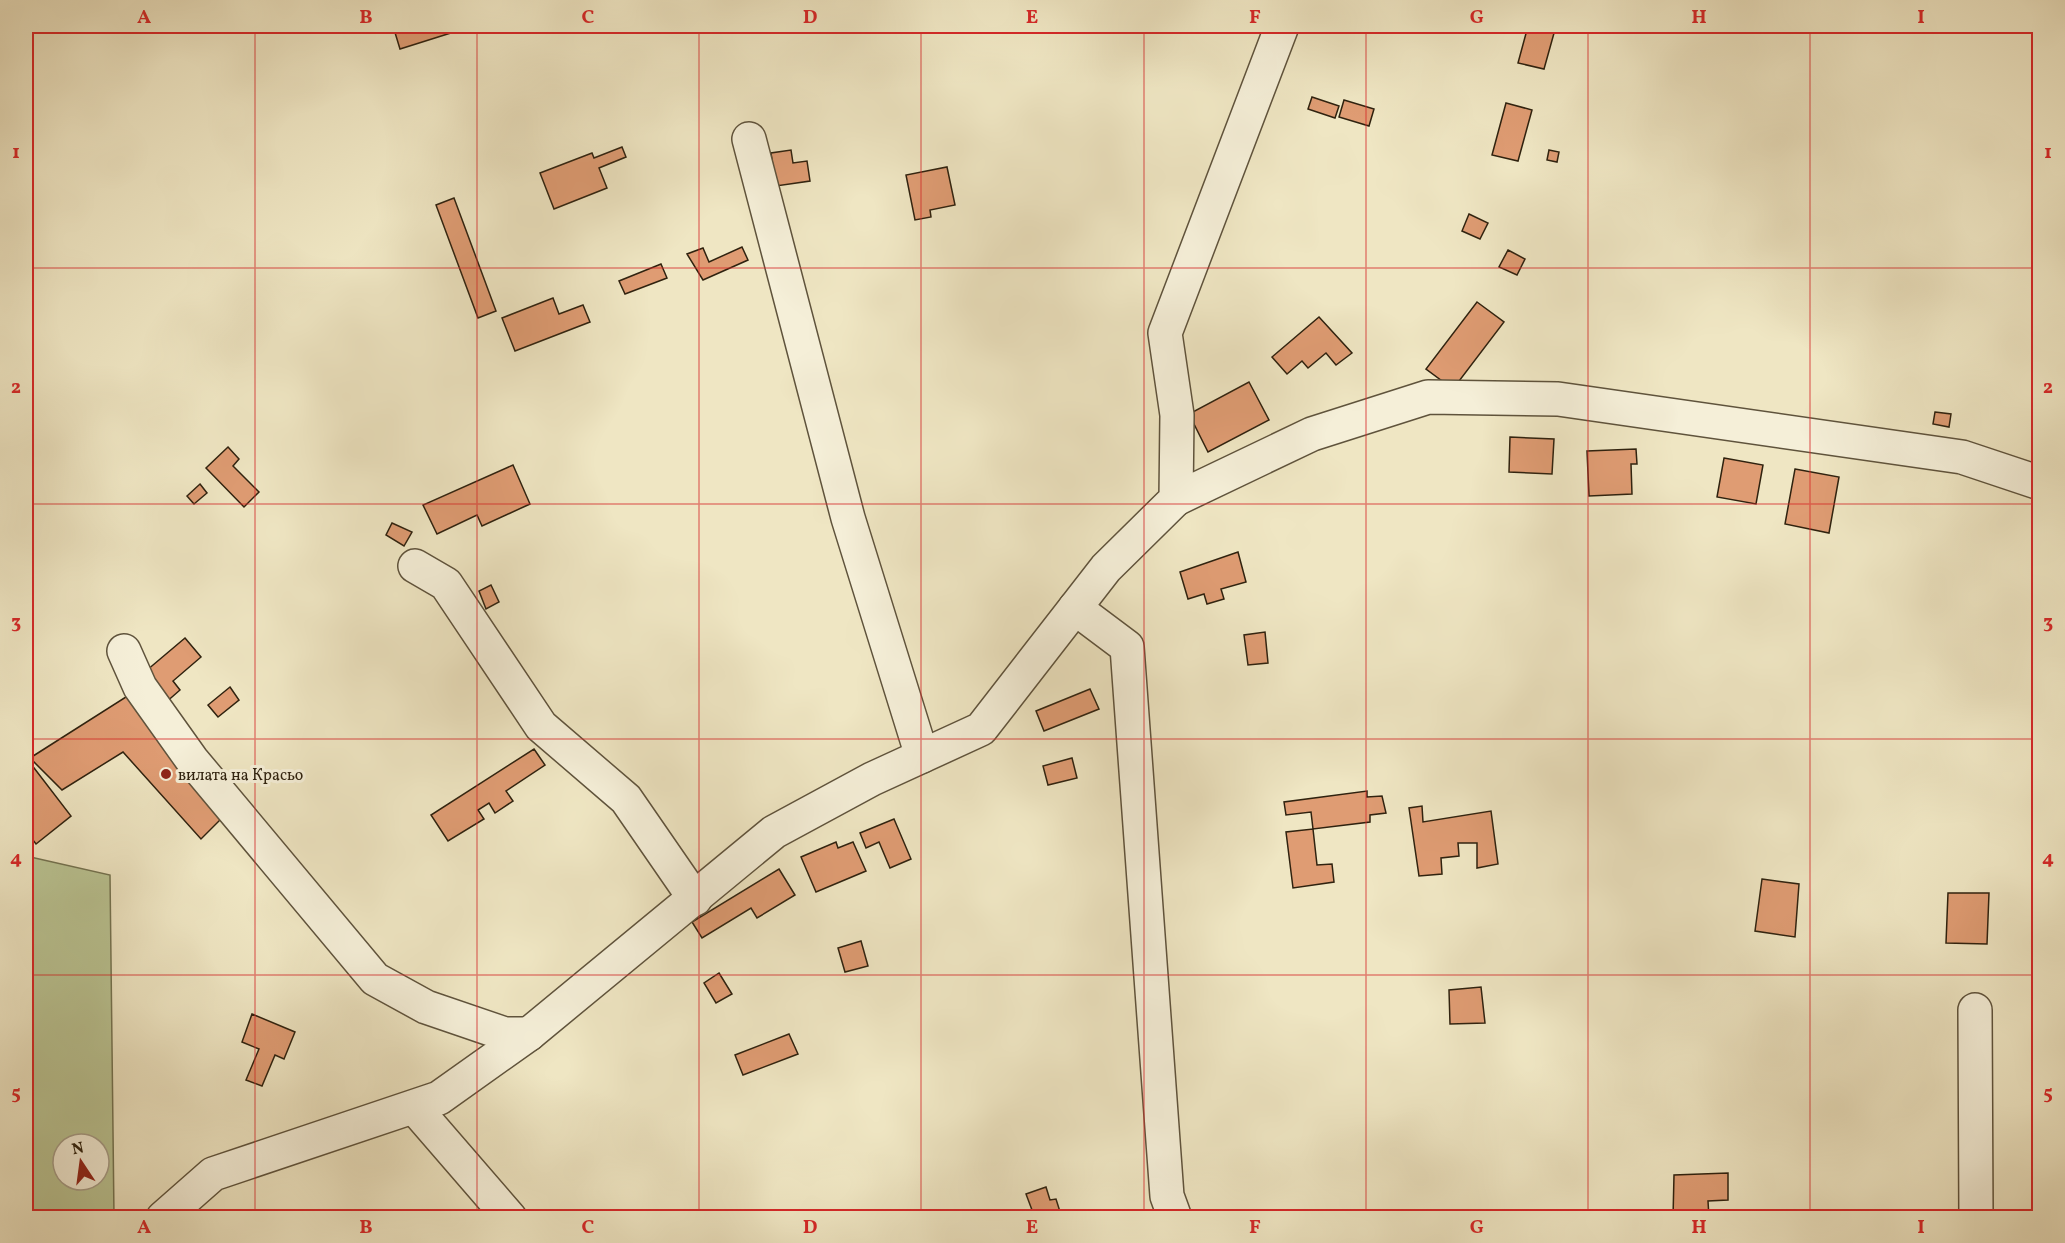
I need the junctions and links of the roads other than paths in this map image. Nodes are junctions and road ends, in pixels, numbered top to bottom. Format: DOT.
graph roads {
  1 [pos="1282,26"];
  2 [pos="749,139"];
  3 [pos="2040,483"];
  4 [pos="1176,499"];
  5 [pos="415,566"];
  6 [pos="1075,608"];
  7 [pos="124,651"];
  8 [pos="922,756"];
  9 [pos="695,899"];
  10 [pos="1975,1010"];
  11 [pos="529,1034"];
  12 [pos="414,1107"];
  13 [pos="163,1218"];
  14 [pos="510,1218"];
  15 [pos="1175,1218"];
  16 [pos="1976,1218"];
  1 -- 4 [label="street"];
  2 -- 8 [label="street"];
  3 -- 4 [label="street"];
  4 -- 6 [label="street"];
  5 -- 9 [label="street"];
  6 -- 8 [label="street"];
  6 -- 15 [label="street"];
  7 -- 11 [label="street"];
  8 -- 9 [label="street"];
  9 -- 11 [label="street"];
  10 -- 16 [label="street"];
  11 -- 12 [label="street"];
  12 -- 13 [label="street"];
  12 -- 14 [label="street"];
}
